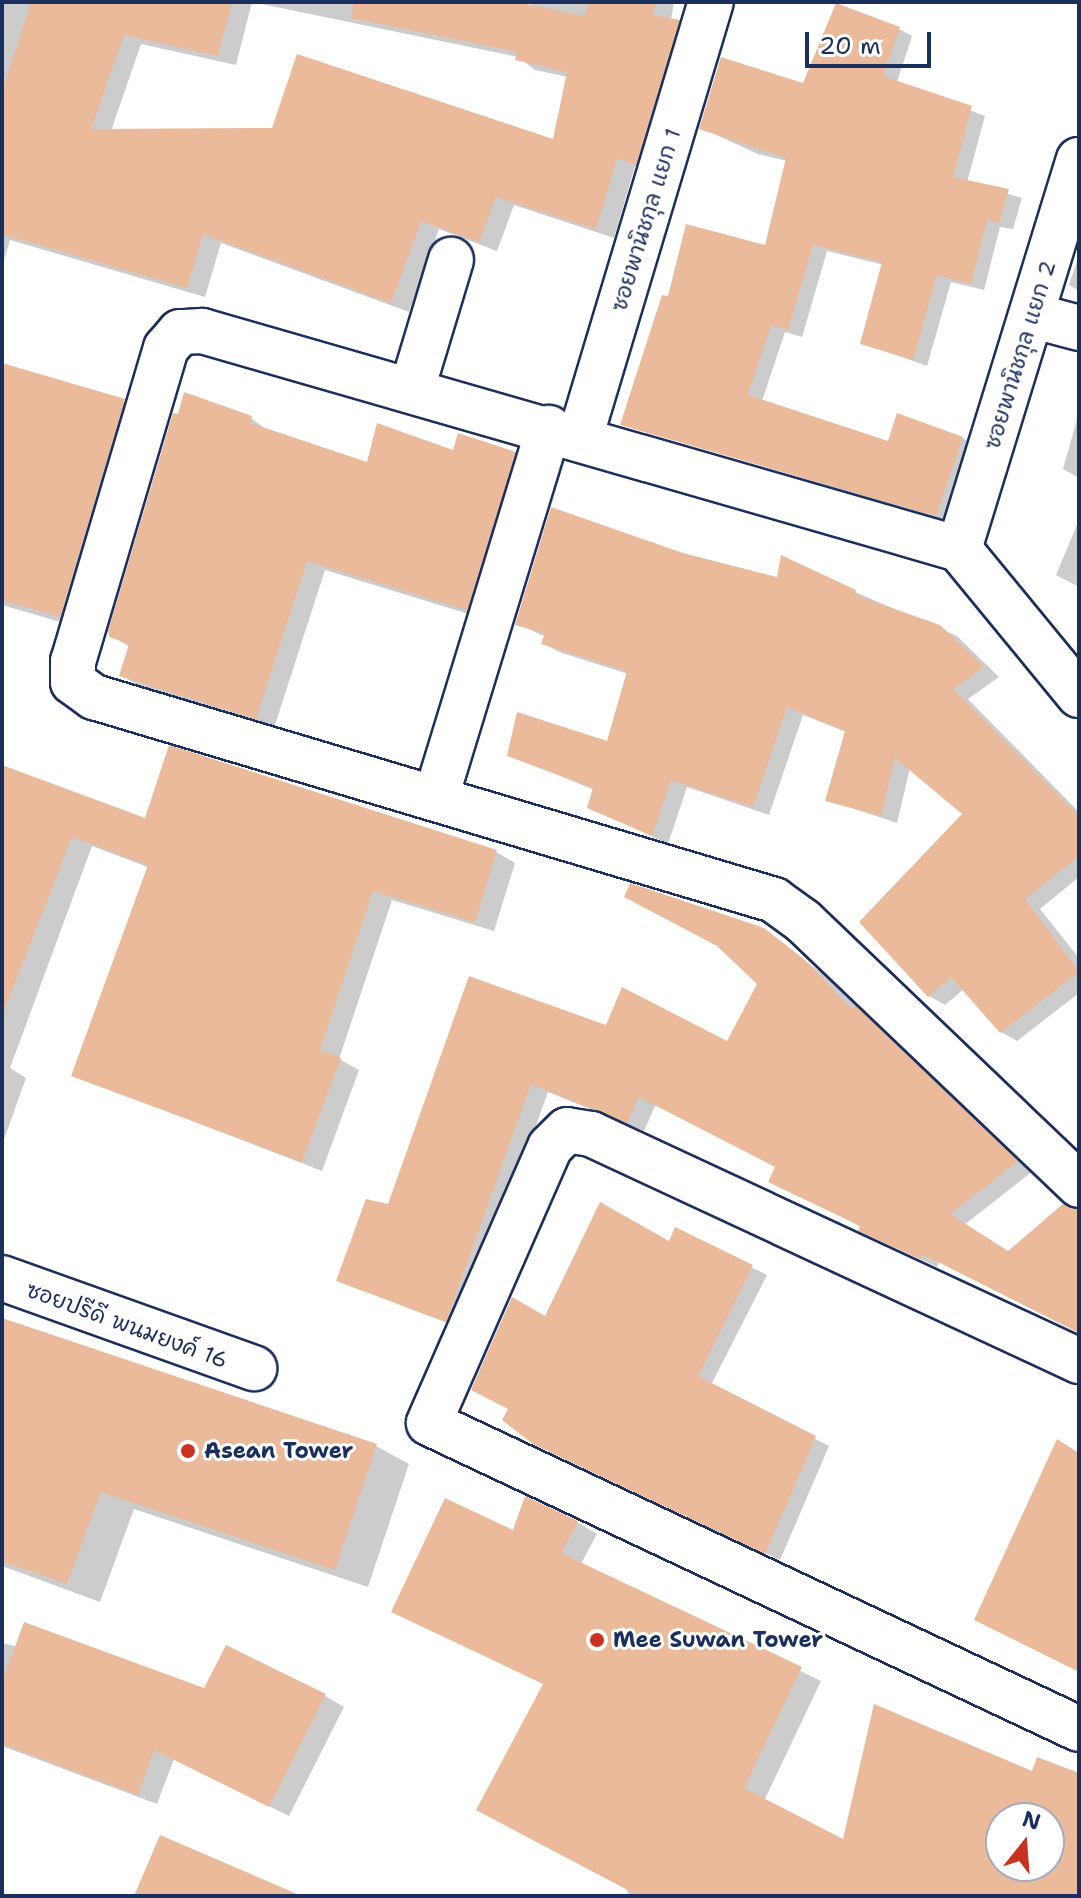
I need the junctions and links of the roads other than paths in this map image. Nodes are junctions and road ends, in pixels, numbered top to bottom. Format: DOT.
graph roads {
  1 [pos="711,2"];
  2 [pos="1079,160"];
  3 [pos="451,260"];
  4 [pos="1034,316"];
  5 [pos="1079,328"];
  6 [pos="412,389"];
  7 [pos="565,433"];
  8 [pos="959,549"];
  9 [pos="1079,695"];
  10 [pos="436,797"];
  11 [pos="1079,1185"];
  12 [pos="2,1278"];
  13 [pos="1079,1361"];
  14 [pos="254,1368"];
  15 [pos="1079,1729"];
  1 -- 7 [label="street, ซอยพานิชกุล แยก 1"];
  2 -- 4 [label="street, ซอยพานิชกุล แยก 2"];
  3 -- 6 [label="street"];
  4 -- 5 [label="street"];
  4 -- 8 [label="street, ซอยพานิชกุล แยก 2"];
  6 -- 7 [label="street"];
  6 -- 10 [label="street"];
  7 -- 8 [label="street"];
  7 -- 10 [label="street, ซอยพานิชกุล แยก 1"];
  8 -- 9 [label="street"];
  10 -- 11 [label="street"];
  12 -- 14 [label="street, ซอยปรีดี พนมยงค์ 16"];
  13 -- 15 [label="street"];
}
